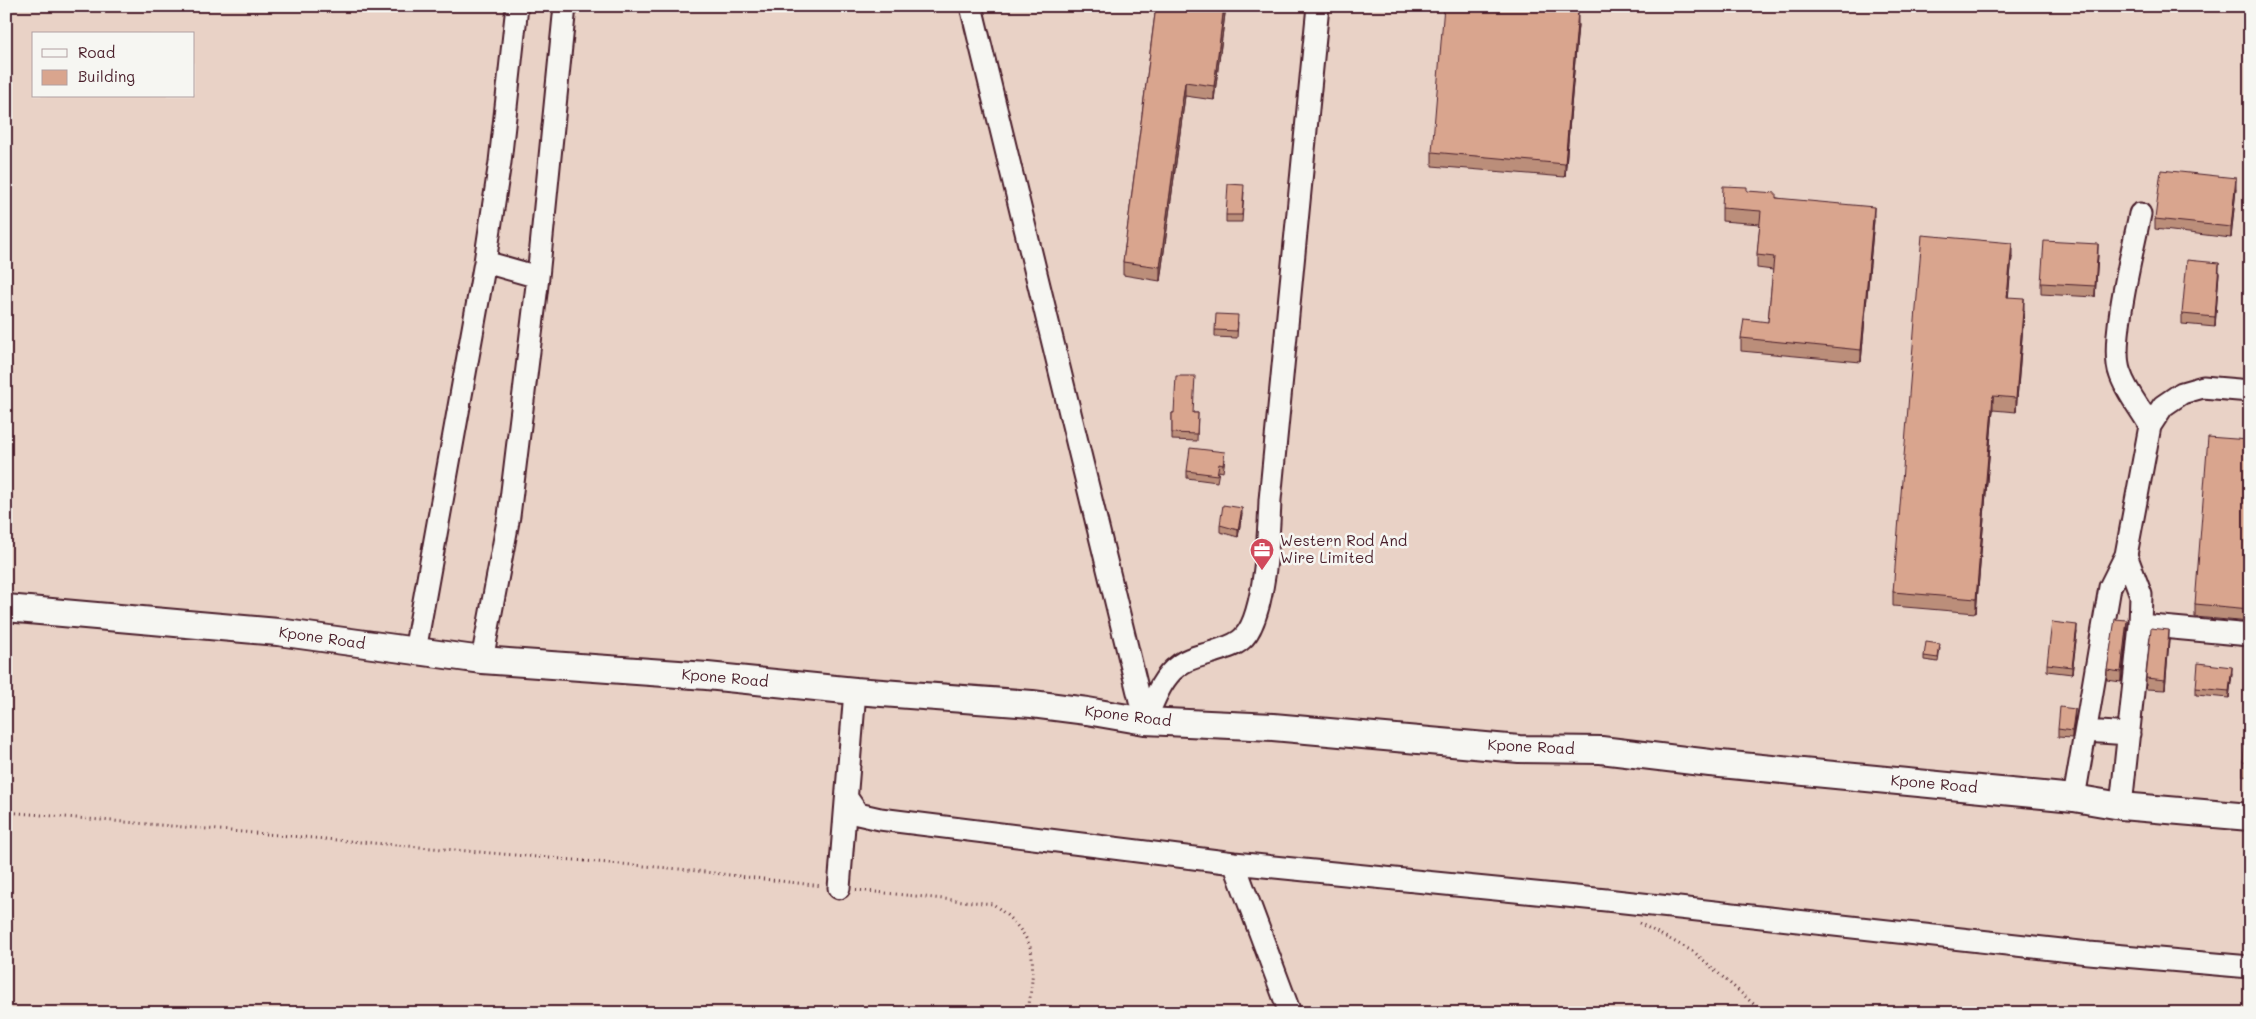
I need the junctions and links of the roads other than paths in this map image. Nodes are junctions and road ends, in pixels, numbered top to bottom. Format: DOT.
graph roads {
  1 [pos="517,6"];
  2 [pos="565,6"];
  3 [pos="971,6"];
  4 [pos="1318,6"];
  5 [pos="2140,214"];
  6 [pos="485,262"];
  7 [pos="538,277"];
  8 [pos="2250,391"];
  9 [pos="2150,426"];
  10 [pos="2126,555"];
  11 [pos="6,608"];
  12 [pos="2140,625"];
  13 [pos="2250,635"];
  14 [pos="415,651"];
  15 [pos="482,660"];
  16 [pos="855,691"];
  17 [pos="1145,722"];
  18 [pos="2086,731"];
  19 [pos="2129,734"];
  20 [pos="847,798"];
  21 [pos="2074,798"];
  22 [pos="2122,806"];
  23 [pos="2250,817"];
  24 [pos="1234,863"];
  25 [pos="839,888"];
  26 [pos="2250,967"];
  27 [pos="1290,1013"];
  1 -- 6 [label="street"];
  2 -- 7 [label="street"];
  3 -- 17 [label="street"];
  4 -- 17 [label="street"];
  5 -- 9 [label="street"];
  6 -- 7 [label="street"];
  6 -- 14 [label="street"];
  7 -- 15 [label="street"];
  8 -- 9 [label="street"];
  9 -- 10 [label="street"];
  10 -- 12 [label="street"];
  10 -- 18 [label="street"];
  11 -- 14 [label="main road, Kpone Road"];
  12 -- 13 [label="street"];
  12 -- 19 [label="street"];
  14 -- 15 [label="main road, Kpone Road"];
  15 -- 16 [label="main road, Kpone Road"];
  16 -- 17 [label="main road, Kpone Road"];
  16 -- 20 [label="street"];
  17 -- 21 [label="main road, Kpone Road"];
  18 -- 19 [label="street"];
  18 -- 21 [label="street"];
  19 -- 22 [label="street"];
  20 -- 24 [label="street"];
  20 -- 25 [label="street"];
  21 -- 22 [label="main road, Kpone Road"];
  22 -- 23 [label="main road, Kpone Road"];
  24 -- 26 [label="street"];
  24 -- 27 [label="street"];
}
